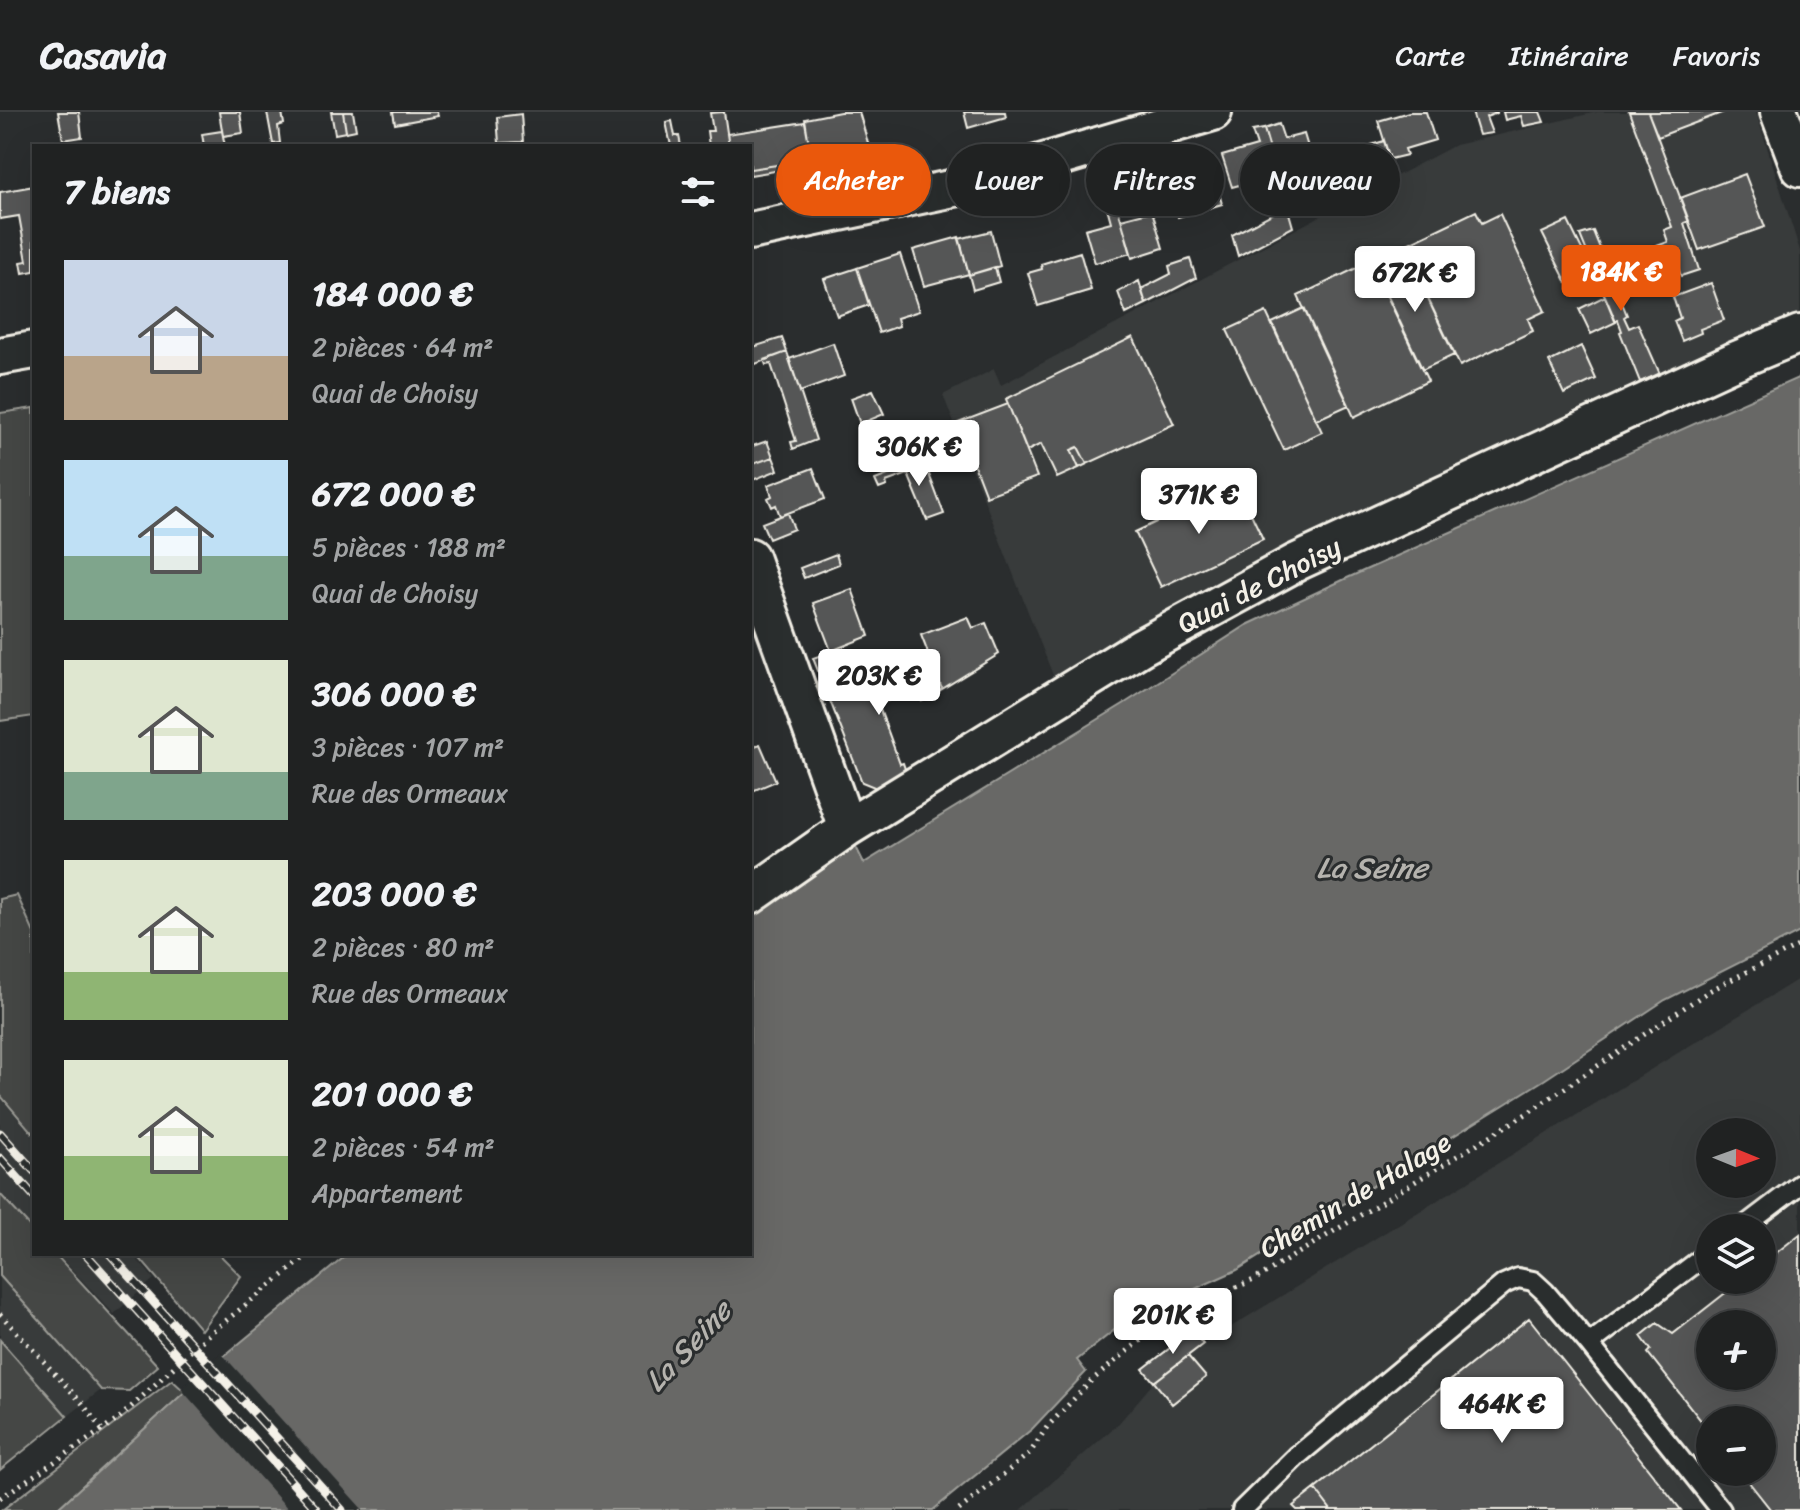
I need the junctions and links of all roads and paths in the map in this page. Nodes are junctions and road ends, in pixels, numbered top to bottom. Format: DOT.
graph roads {
  1 [pos="1213,112"];
  2 [pos="1779,112"];
  3 [pos="1800,168"];
  4 [pos="752,231"];
  5 [pos="1800,334"];
  6 [pos="32,350"];
  7 [pos="0,356"];
  8 [pos="752,563"];
  9 [pos="847,828"];
  10 [pos="752,895"];
  11 [pos="1800,945"];
  12 [pos="1800,1184"];
  13 [pos="1760,1214"];
  14 [pos="308,1256"];
  15 [pos="1696,1263"];
  16 [pos="0,1314"];
  17 [pos="1589,1344"];
  18 [pos="103,1431"];
  19 [pos="0,1498"];
  20 [pos="959,1510"];
  21 [pos="1242,1510"];
  22 [pos="1721,1510"];
  1 -- 4 [label="street"];
  2 -- 3 [label="street"];
  5 -- 9 [label="street, Quai de Choisy"];
  6 -- 7 [label="street"];
  8 -- 9 [label="street"];
  9 -- 10 [label="street, Quai de Choisy"];
  11 -- 20 [label="path, Chemin de Halage"];
  12 -- 13 [label="lane"];
  14 -- 18 [label="path"];
  15 -- 17 [label="lane"];
  16 -- 18 [label="path"];
  17 -- 21 [label="lane"];
  17 -- 22 [label="lane"];
  18 -- 19 [label="path"];
}
